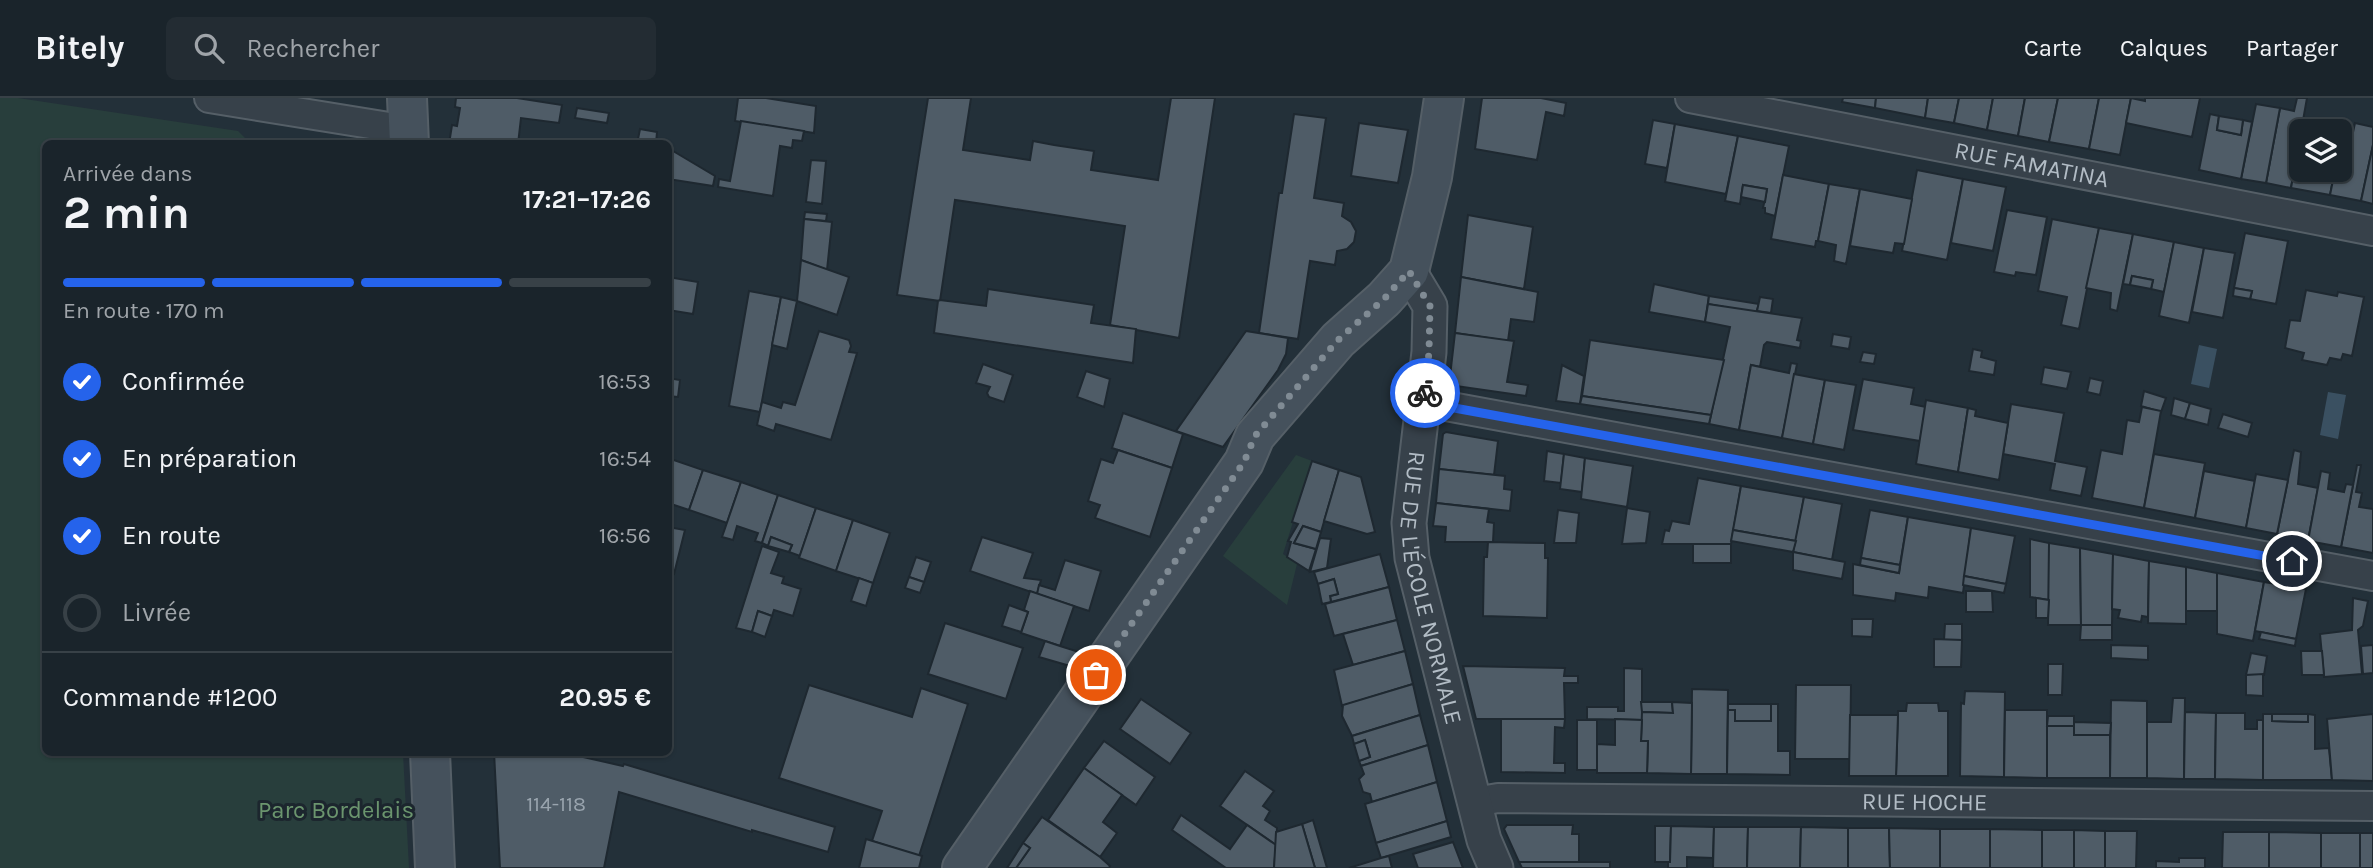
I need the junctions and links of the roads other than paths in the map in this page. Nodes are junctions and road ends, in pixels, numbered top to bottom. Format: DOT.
graph roads {
  1 [pos="209,98"];
  2 [pos="1444,98"];
  3 [pos="1690,98"];
  4 [pos="408,123"];
  5 [pos="2373,231"];
  6 [pos="1409,271"];
  7 [pos="1424,402"];
  8 [pos="2373,576"];
  9 [pos="430,756"];
  10 [pos="1475,802"];
  11 [pos="2373,806"];
  12 [pos="435,868"];
  13 [pos="962,868"];
  14 [pos="1496,868"];
  1 -- 4 [label="street"];
  2 -- 6 [label="main road"];
  3 -- 5 [label="street, RUE FAMATINA"];
  6 -- 7 [label="street, RUE DE L'ÉCOLE NORMALE"];
  6 -- 13 [label="main road"];
  7 -- 8 [label="street"];
  7 -- 10 [label="street, RUE DE L'ÉCOLE NORMALE"];
  9 -- 12 [label="main road"];
  10 -- 11 [label="street, RUE HOCHE"];
  10 -- 14 [label="street, RUE DE L'ÉCOLE NORMALE"];
}
